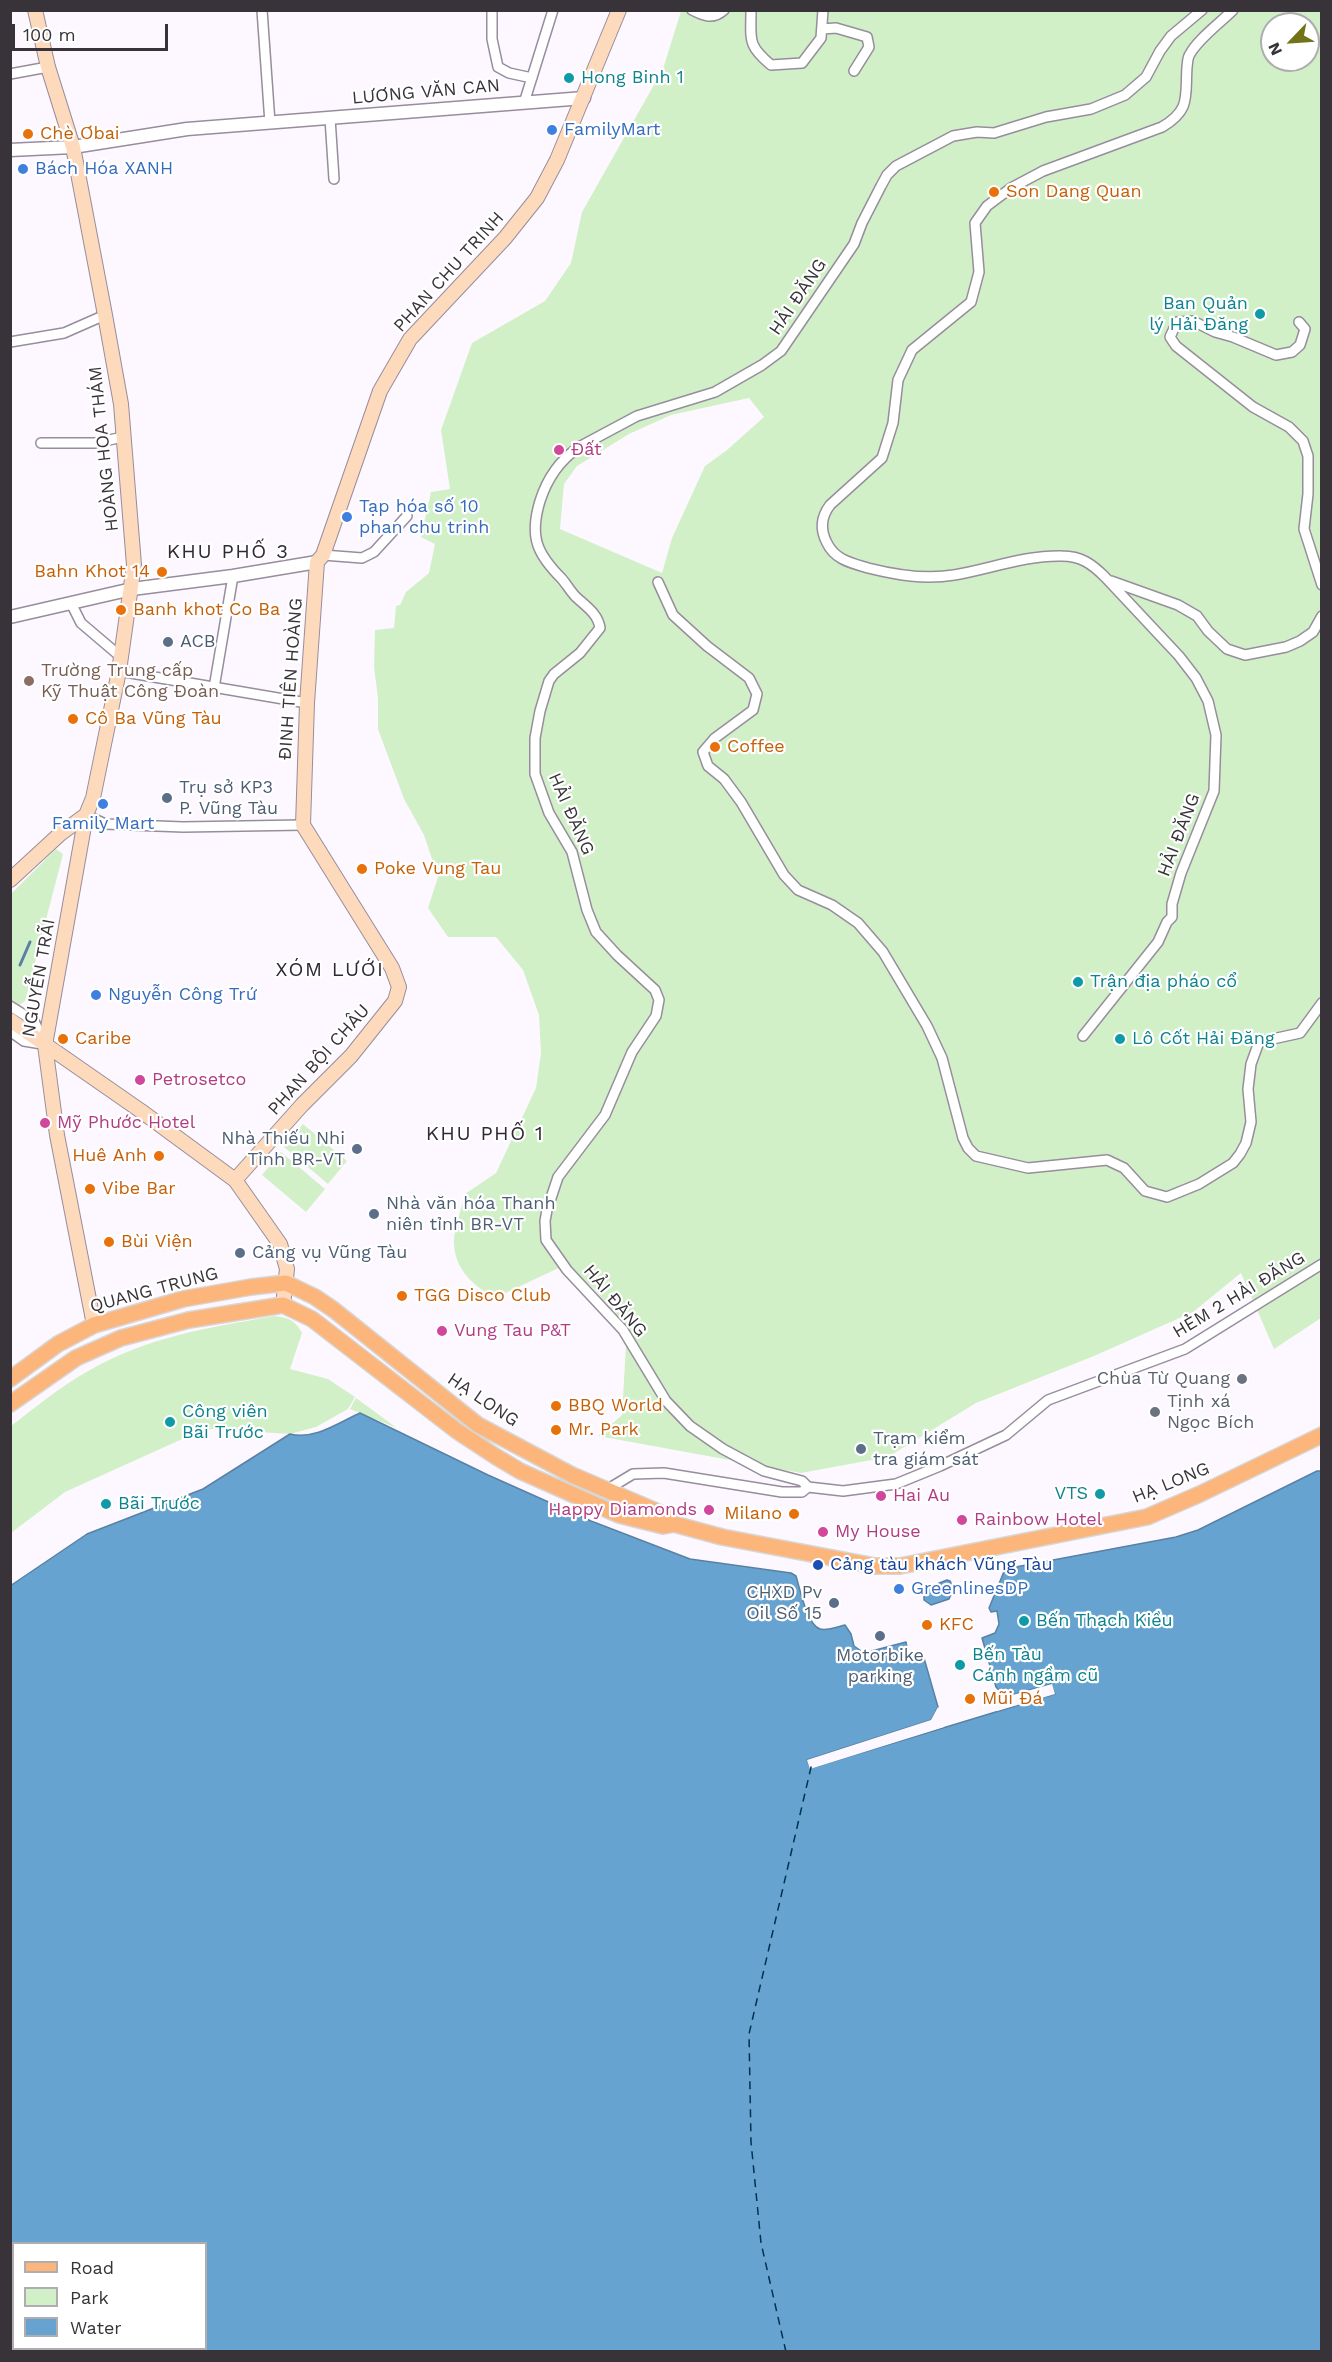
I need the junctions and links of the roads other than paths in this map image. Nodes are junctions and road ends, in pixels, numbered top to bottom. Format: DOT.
graph roads {
  1 [pos="35,10"];
  2 [pos="262,10"];
  3 [pos="492,10"];
  4 [pos="553,10"];
  5 [pos="619,10"];
  6 [pos="692,10"];
  7 [pos="724,10"];
  8 [pos="752,10"];
  9 [pos="823,10"];
  10 [pos="1202,10"];
  11 [pos="1233,10"];
  12 [pos="822,29"];
  13 [pos="48,67"];
  14 [pos="854,71"];
  15 [pos="10,74"];
  16 [pos="532,78"];
  17 [pos="584,98"];
  18 [pos="524,103"];
  19 [pos="330,118"];
  20 [pos="270,123"];
  21 [pos="73,147"];
  22 [pos="10,150"];
  23 [pos="334,179"];
  24 [pos="105,315"];
  25 [pos="1299,322"];
  26 [pos="10,342"];
  27 [pos="123,437"];
  28 [pos="41,443"];
  29 [pos="407,516"];
  30 [pos="320,559"];
  31 [pos="233,576"];
  32 [pos="1108,580"];
  33 [pos="658,582"];
  34 [pos="1322,585"];
  35 [pos="132,589"];
  36 [pos="71,603"];
  37 [pos="1322,616"];
  38 [pos="10,617"];
  39 [pos="120,664"];
  40 [pos="214,688"];
  41 [pos="307,703"];
  42 [pos="86,815"];
  43 [pos="303,825"];
  44 [pos="10,880"];
  45 [pos="1322,1003"];
  46 [pos="10,1006"];
  47 [pos="10,1020"];
  48 [pos="10,1031"];
  49 [pos="1083,1036"];
  50 [pos="45,1045"];
  51 [pos="235,1180"];
  52 [pos="1322,1264"];
  53 [pos="286,1283"];
  54 [pos="283,1305"];
  55 [pos="94,1324"];
  56 [pos="10,1379"];
  57 [pos="10,1404"];
  58 [pos="478,1425"];
  59 [pos="1322,1435"];
  60 [pos="471,1440"];
  61 [pos="808,1487"];
  62 [pos="608,1489"];
  63 [pos="599,1506"];
  64 [pos="674,1524"];
  1 -- 13 [label="main road, HOÀNG HOA THÁM"];
  2 -- 20 [label="street"];
  3 -- 16 [label="street"];
  4 -- 16 [label="street"];
  5 -- 17 [label="main road, PHAN CHU TRINH"];
  6 -- 7 [label="street"];
  8 -- 12 [label="street"];
  9 -- 12 [label="street"];
  10 -- 61 [label="street, HẢI ĐĂNG"];
  11 -- 32 [label="street, HẢI ĐĂNG"];
  12 -- 14 [label="street"];
  13 -- 15 [label="street"];
  13 -- 21 [label="main road, HOÀNG HOA THÁM"];
  16 -- 18 [label="street"];
  17 -- 18 [label="street, LƯƠNG VĂN CAN"];
  17 -- 30 [label="main road, PHAN CHU TRINH"];
  18 -- 19 [label="street, LƯƠNG VĂN CAN"];
  19 -- 20 [label="street, LƯƠNG VĂN CAN"];
  19 -- 23 [label="street"];
  20 -- 21 [label="street, LƯƠNG VĂN CAN"];
  21 -- 22 [label="street, LƯƠNG VĂN CAN"];
  21 -- 24 [label="main road, HOÀNG HOA THÁM"];
  24 -- 26 [label="street"];
  24 -- 27 [label="main road, HOÀNG HOA THÁM"];
  25 -- 34 [label="street"];
  27 -- 28 [label="street"];
  27 -- 35 [label="main road, HOÀNG HOA THÁM"];
  29 -- 30 [label="street"];
  30 -- 31 [label="street"];
  30 -- 41 [label="main road, ĐINH TIÊN HOÀNG"];
  31 -- 35 [label="street"];
  31 -- 40 [label="street"];
  32 -- 37 [label="street, HẢI ĐĂNG"];
  32 -- 49 [label="street, HẢI ĐĂNG"];
  33 -- 45 [label="street"];
  35 -- 36 [label="street"];
  35 -- 39 [label="main road, HOÀNG HOA THÁM"];
  36 -- 38 [label="street"];
  36 -- 39 [label="street"];
  39 -- 40 [label="street"];
  39 -- 42 [label="main road, HOÀNG HOA THÁM"];
  40 -- 41 [label="street"];
  41 -- 43 [label="main road, ĐINH TIÊN HOÀNG"];
  42 -- 43 [label="street"];
  42 -- 44 [label="main road"];
  42 -- 50 [label="main road, NGUYỄN TRÃI"];
  43 -- 51 [label="main road, PHAN BỘI CHÂU"];
  46 -- 50 [label="street"];
  47 -- 50 [label="main road"];
  48 -- 50 [label="street"];
  50 -- 51 [label="main road"];
  50 -- 55 [label="main road, NGUYỄN TRÃI"];
  51 -- 53 [label="main road"];
  52 -- 61 [label="street, HẺM 2 HẢI ĐĂNG"];
  53 -- 54 [label="main road"];
  53 -- 55 [label="main road, QUANG TRUNG"];
  53 -- 58 [label="main road, HẠ LONG"];
  54 -- 57 [label="main road, QUANG TRUNG"];
  54 -- 60 [label="main road, HẠ LONG"];
  55 -- 56 [label="main road, QUANG TRUNG"];
  58 -- 60 [label="main road"];
  58 -- 62 [label="main road, HẠ LONG"];
  59 -- 64 [label="main road, HẠ LONG"];
  60 -- 63 [label="main road, HẠ LONG"];
  61 -- 62 [label="street"];
  62 -- 63 [label="main road"];
  62 -- 64 [label="main road, HẠ LONG"];
  63 -- 64 [label="main road, HẠ LONG"];
}
